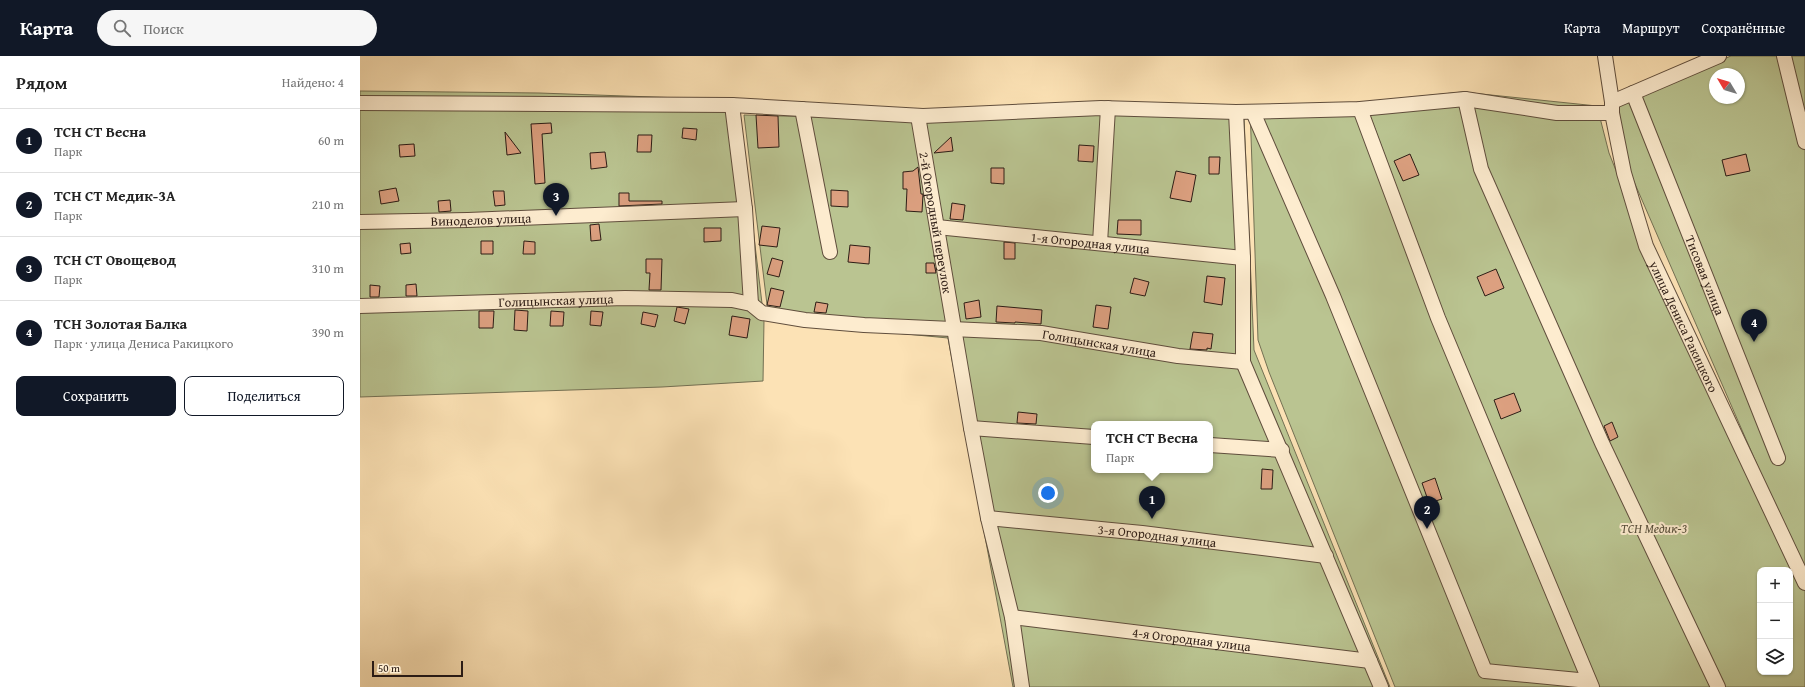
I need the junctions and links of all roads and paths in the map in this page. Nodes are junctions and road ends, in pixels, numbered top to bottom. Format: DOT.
graph roads {
  1 [pos="1605,56"];
  2 [pos="1720,56"];
  3 [pos="1784,56"];
  4 [pos="1633,93"];
  5 [pos="1465,99"];
  6 [pos="360,103"];
  7 [pos="732,105"];
  8 [pos="1108,108"];
  9 [pos="1612,108"];
  10 [pos="802,109"];
  11 [pos="1360,109"];
  12 [pos="1236,112"];
  13 [pos="1253,112"];
  14 [pos="918,116"];
  15 [pos="1805,142"];
  16 [pos="745,209"];
  17 [pos="360,222"];
  18 [pos="937,227"];
  19 [pos="1100,243"];
  20 [pos="830,252"];
  21 [pos="1243,258"];
  22 [pos="751,304"];
  23 [pos="360,306"];
  24 [pos="954,328"];
  25 [pos="1243,362"];
  26 [pos="971,428"];
  27 [pos="1091,437"];
  28 [pos="1213,445"];
  29 [pos="1282,450"];
  30 [pos="1778,458"];
  31 [pos="988,518"];
  32 [pos="1326,556"];
  33 [pos="1805,583"];
  34 [pos="1012,617"];
  35 [pos="1370,661"];
  36 [pos="1591,684"];
  37 [pos="1022,687"];
  38 [pos="1381,687"];
  39 [pos="1718,687"];
  1 -- 9 [label="street, улица Дениса Ракицкого"];
  2 -- 4 [label="street"];
  3 -- 15 [label="street"];
  4 -- 9 [label="street"];
  4 -- 30 [label="street, Тисовая улица"];
  5 -- 9 [label="street"];
  5 -- 11 [label="street"];
  5 -- 39 [label="street"];
  6 -- 7 [label="street"];
  7 -- 10 [label="street"];
  7 -- 16 [label="street"];
  8 -- 12 [label="street"];
  8 -- 14 [label="street"];
  8 -- 19 [label="street"];
  9 -- 33 [label="street, улица Дениса Ракицкого"];
  10 -- 14 [label="street"];
  10 -- 20 [label="street"];
  11 -- 13 [label="street"];
  11 -- 36 [label="street"];
  12 -- 13 [label="street"];
  12 -- 21 [label="street"];
  13 -- 36 [label="street"];
  14 -- 18 [label="street, 2-й Огородный переулок"];
  16 -- 17 [label="street, Виноделов улица"];
  16 -- 22 [label="street"];
  18 -- 19 [label="street, 1-я Огородная улица"];
  18 -- 24 [label="street, 2-й Огородный переулок"];
  19 -- 21 [label="street, 1-я Огородная улица"];
  21 -- 25 [label="street"];
  22 -- 23 [label="street, Голицынская улица"];
  22 -- 24 [label="street, Голицынская улица"];
  24 -- 25 [label="street, Голицынская улица"];
  24 -- 26 [label="street, 2-й Огородный переулок"];
  25 -- 29 [label="street"];
  26 -- 27 [label="street"];
  26 -- 31 [label="street, 2-й Огородный переулок"];
  28 -- 29 [label="street"];
  29 -- 32 [label="street"];
  31 -- 32 [label="street, 3-я Огородная улица"];
  31 -- 34 [label="street, 2-й Огородный переулок"];
  32 -- 35 [label="street"];
  34 -- 35 [label="street, 4-я Огородная улица"];
  34 -- 37 [label="street, 2-й Огородный переулок"];
  35 -- 38 [label="street"];
}
